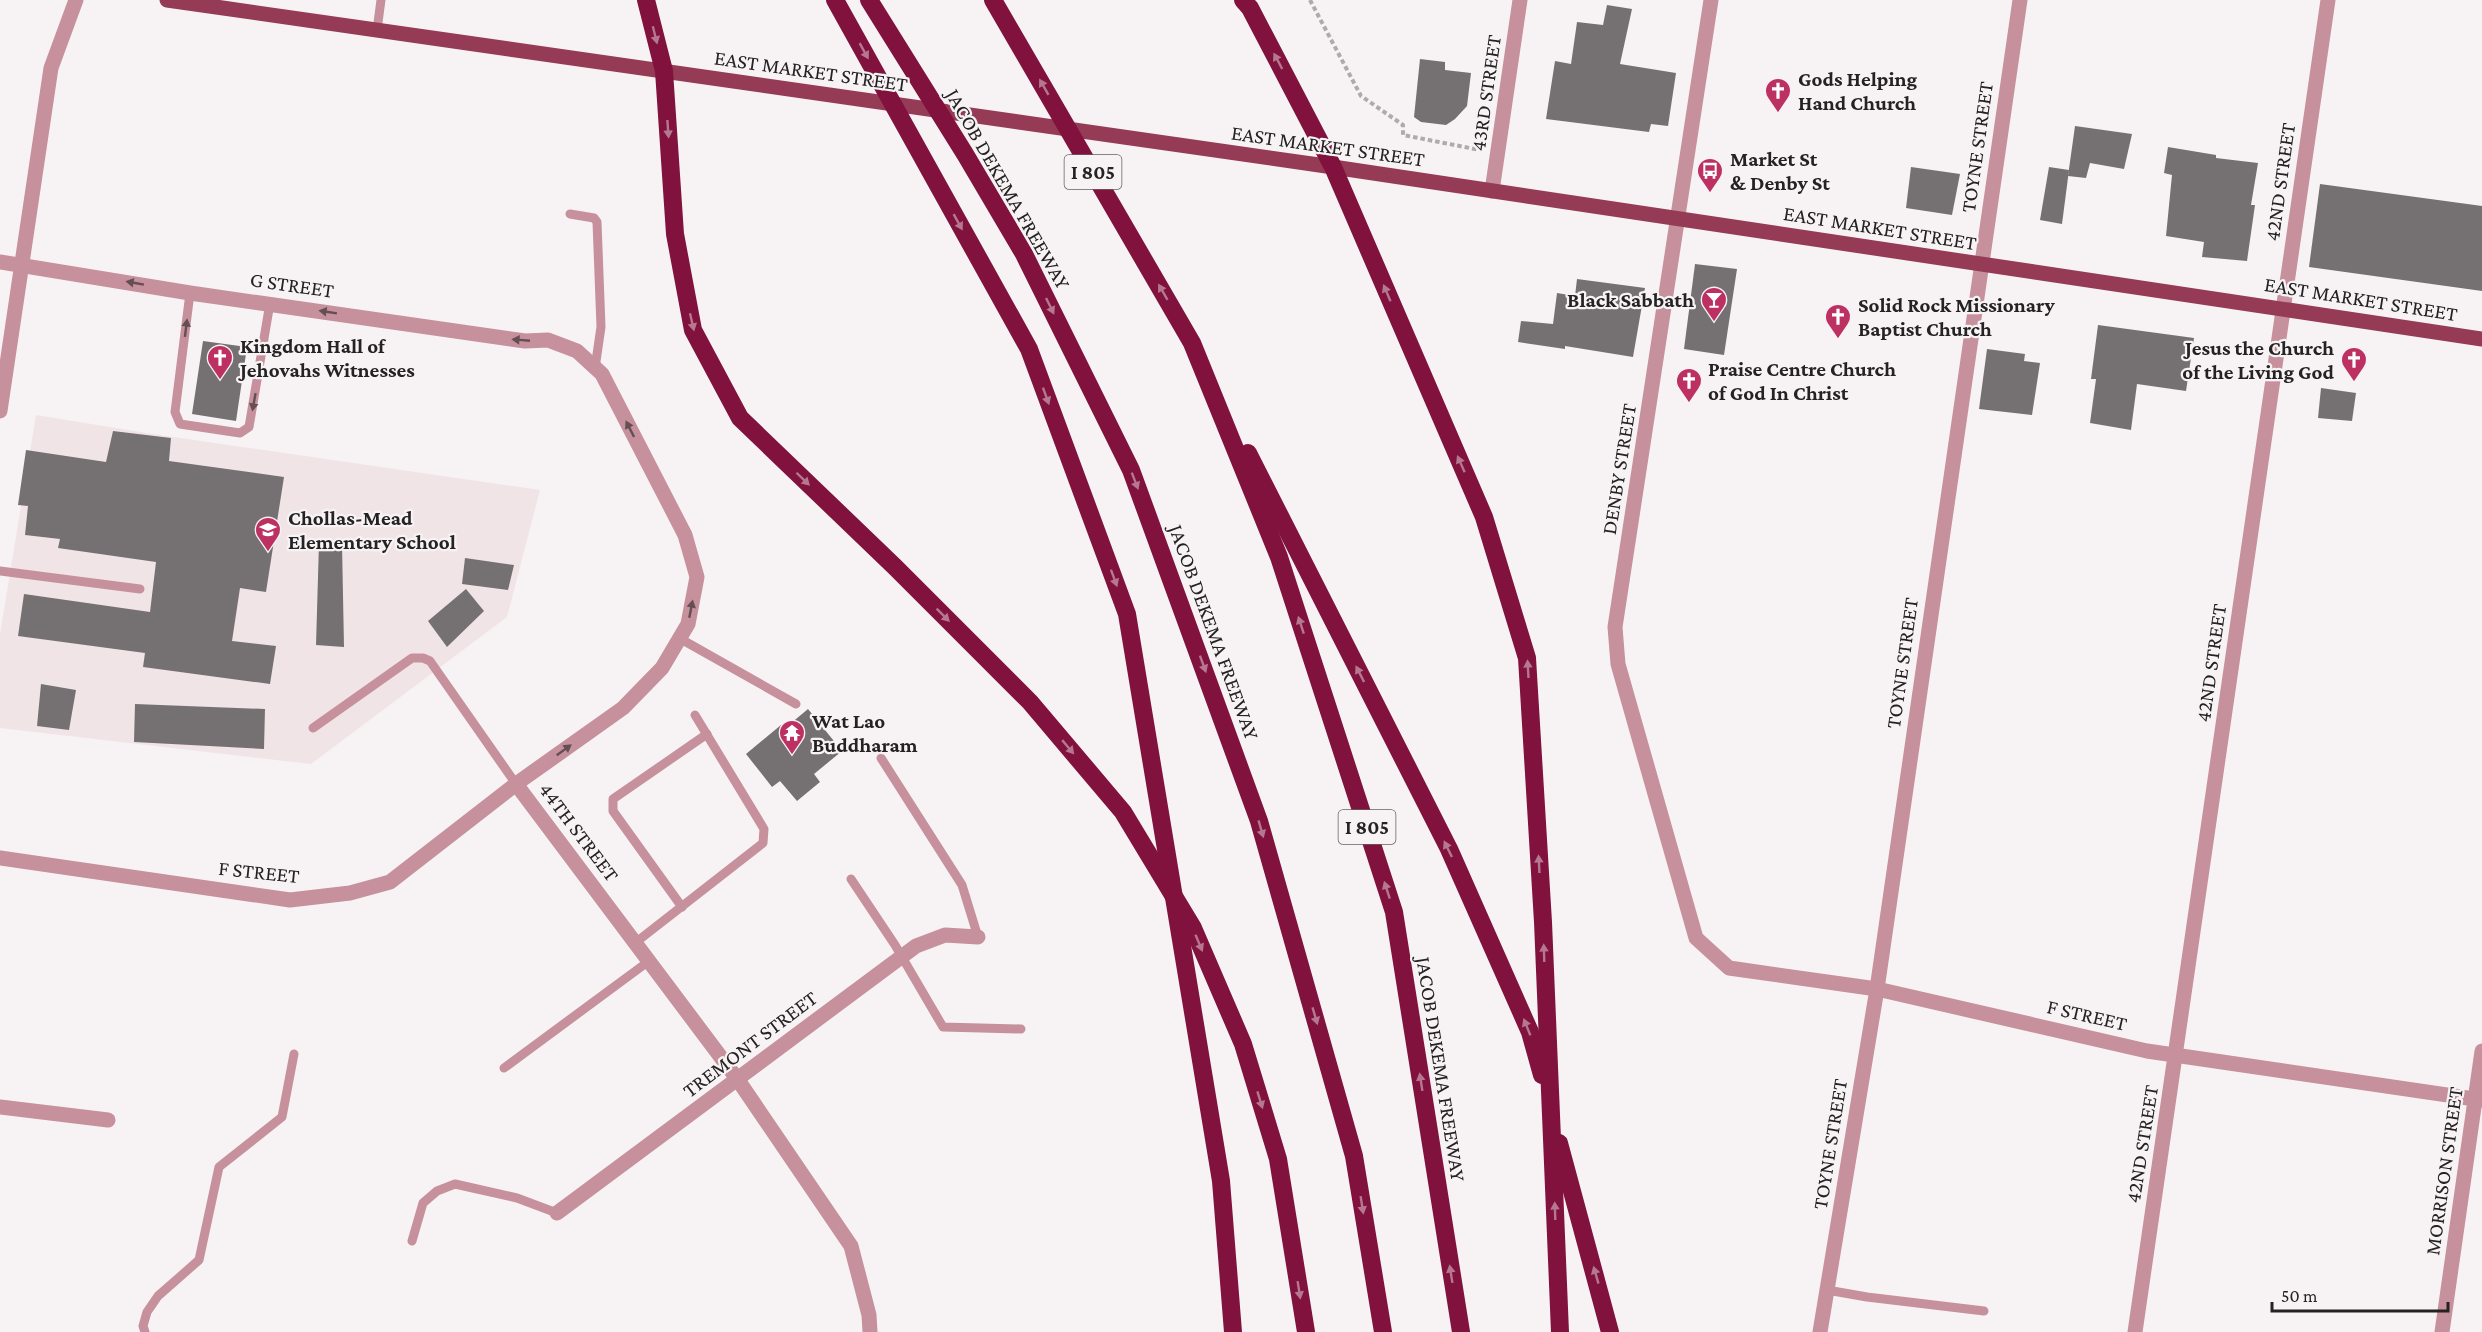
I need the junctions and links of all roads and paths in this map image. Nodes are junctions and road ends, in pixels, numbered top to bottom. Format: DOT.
graph roads {
  1 [pos="76,0"];
  2 [pos="167,0"];
  3 [pos="381,0"];
  4 [pos="646,0"];
  5 [pos="836,0"];
  6 [pos="869,0"];
  7 [pos="993,0"];
  8 [pos="1243,0"];
  9 [pos="1310,0"];
  10 [pos="1520,0"];
  11 [pos="1711,0"];
  12 [pos="2020,0"];
  13 [pos="2328,0"];
  14 [pos="377,30"];
  15 [pos="664,71"];
  16 [pos="1498,154"];
  17 [pos="1334,167"];
  18 [pos="1492,191"];
  19 [pos="570,213"];
  20 [pos="1679,219"];
  21 [pos="0,262"];
  22 [pos="21,264"];
  23 [pos="1981,265"];
  24 [pos="190,293"];
  25 [pos="270,303"];
  26 [pos="2282,308"];
  27 [pos="2482,339"];
  28 [pos="1192,343"];
  29 [pos="577,351"];
  30 [pos="596,368"];
  31 [pos="0,411"];
  32 [pos="0,571"];
  33 [pos="140,589"];
  34 [pos="679,638"];
  35 [pos="796,704"];
  36 [pos="695,715"];
  37 [pos="313,728"];
  38 [pos="707,734"];
  39 [pos="881,758"];
  40 [pos="516,784"];
  41 [pos="0,858"];
  42 [pos="851,879"];
  43 [pos="682,907"];
  44 [pos="978,937"];
  45 [pos="1696,938"];
  46 [pos="635,943"];
  47 [pos="901,957"];
  48 [pos="649,962"];
  49 [pos="1877,988"];
  50 [pos="1021,1029"];
  51 [pos="2482,1051"];
  52 [pos="294,1054"];
  53 [pos="2177,1055"];
  54 [pos="504,1068"];
  55 [pos="738,1080"];
  56 [pos="2479,1099"];
  57 [pos="0,1107"];
  58 [pos="108,1120"];
  59 [pos="557,1213"];
  60 [pos="412,1241"];
  61 [pos="1827,1290"];
  62 [pos="1984,1311"];
  63 [pos="145,1332"];
  64 [pos="870,1332"];
  65 [pos="1233,1332"];
  66 [pos="1306,1332"];
  67 [pos="1383,1332"];
  68 [pos="1461,1332"];
  69 [pos="1560,1332"];
  70 [pos="1610,1332"];
  71 [pos="1820,1332"];
  72 [pos="2135,1332"];
  73 [pos="2442,1332"];
  1 -- 22 [label="street"];
  2 -- 14 [label="main road, EAST MARKET STREET"];
  3 -- 14 [label="lane"];
  4 -- 15 [label="highway, one-way"];
  5 -- 65 [label="highway, one-way"];
  6 -- 67 [label="highway, JACOB DEKEMA FREEWAY, one-way"];
  28 -- 7 [label="highway, JACOB DEKEMA FREEWAY / I 805, one-way"];
  17 -- 8 [label="highway, one-way"];
  9 -- 16 [label="path"];
  10 -- 16 [label="street, 43RD STREET"];
  11 -- 20 [label="street, DENBY STREET"];
  12 -- 23 [label="street, TOYNE STREET"];
  13 -- 26 [label="street, 42ND STREET"];
  14 -- 15 [label="main road, EAST MARKET STREET"];
  15 -- 17 [label="main road, EAST MARKET STREET"];
  15 -- 66 [label="highway, one-way"];
  16 -- 18 [label="street, 43RD STREET"];
  17 -- 18 [label="main road, EAST MARKET STREET"];
  69 -- 17 [label="highway, one-way"];
  18 -- 20 [label="main road, EAST MARKET STREET"];
  19 -- 30 [label="lane"];
  20 -- 23 [label="main road, EAST MARKET STREET"];
  20 -- 45 [label="street, DENBY STREET"];
  21 -- 22 [label="street, G STREET"];
  24 -- 22 [label="street, G STREET, one-way"];
  22 -- 31 [label="street"];
  23 -- 26 [label="main road, EAST MARKET STREET"];
  23 -- 49 [label="street, TOYNE STREET"];
  24 -- 25 [label="street, G STREET"];
  25 -- 24 [label="lane, one-way"];
  29 -- 25 [label="street, G STREET, one-way"];
  26 -- 27 [label="main road, EAST MARKET STREET"];
  26 -- 53 [label="street, 42ND STREET"];
  68 -- 28 [label="highway, JACOB DEKEMA FREEWAY / I 805, one-way"];
  70 -- 28 [label="highway, one-way"];
  29 -- 30 [label="street, 44TH STREET"];
  34 -- 30 [label="street, 44TH STREET, one-way"];
  32 -- 33 [label="lane"];
  34 -- 35 [label="lane"];
  40 -- 34 [label="street, 44TH STREET, one-way"];
  36 -- 38 [label="lane"];
  37 -- 40 [label="lane"];
  38 -- 43 [label="lane"];
  38 -- 43 [label="lane"];
  39 -- 44 [label="lane"];
  40 -- 41 [label="street, F STREET"];
  40 -- 46 [label="street, 44TH STREET"];
  42 -- 47 [label="lane"];
  43 -- 46 [label="lane"];
  44 -- 47 [label="street, TREMONT STREET"];
  45 -- 49 [label="street, F STREET"];
  46 -- 48 [label="street, 44TH STREET"];
  47 -- 50 [label="lane"];
  47 -- 55 [label="street, TREMONT STREET"];
  48 -- 54 [label="lane"];
  48 -- 55 [label="street, 44TH STREET"];
  49 -- 53 [label="street, F STREET"];
  49 -- 61 [label="street, TOYNE STREET"];
  51 -- 56 [label="street, MORRISON STREET"];
  52 -- 63 [label="lane"];
  53 -- 56 [label="street, F STREET"];
  53 -- 72 [label="street, 42ND STREET"];
  55 -- 59 [label="street, TREMONT STREET"];
  55 -- 64 [label="street, 44TH STREET"];
  56 -- 73 [label="street, MORRISON STREET"];
  57 -- 58 [label="street"];
  59 -- 60 [label="lane"];
  61 -- 62 [label="lane"];
  61 -- 71 [label="street, TOYNE STREET"];
}
